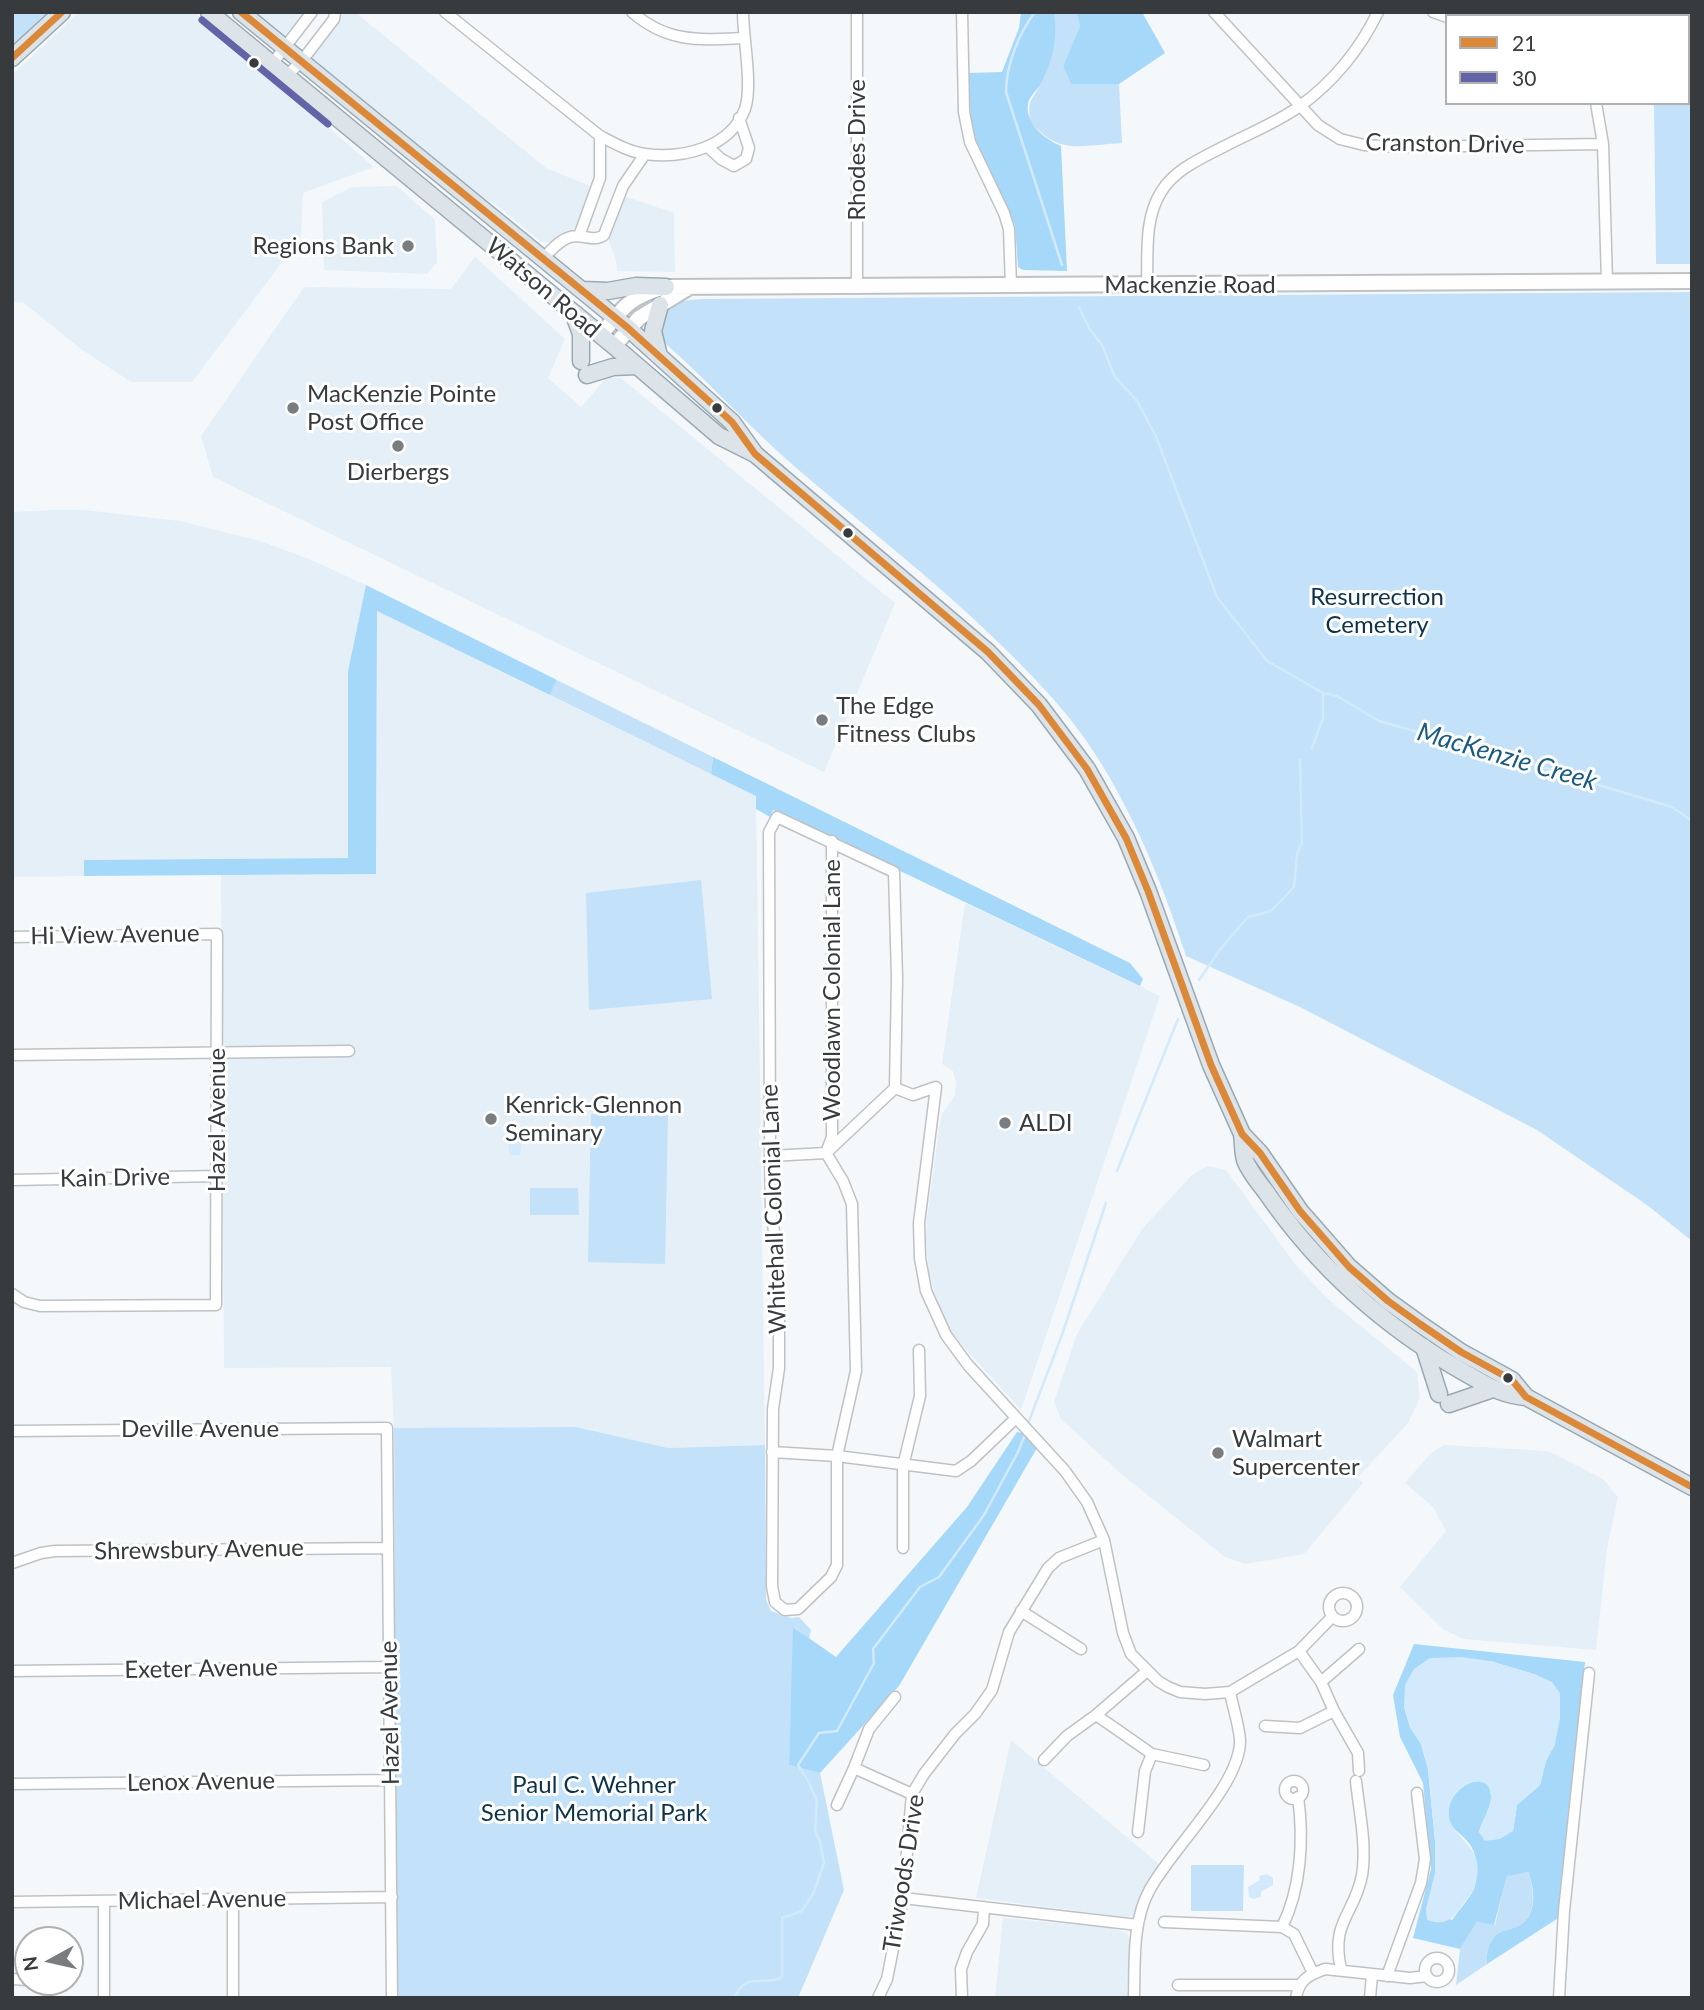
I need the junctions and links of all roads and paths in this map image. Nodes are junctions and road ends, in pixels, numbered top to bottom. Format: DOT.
graph roads {
  1 [pos="62,12"];
  2 [pos="209,12"];
  3 [pos="241,12"];
  4 [pos="312,12"];
  5 [pos="335,12"];
  6 [pos="632,12"];
  7 [pos="743,12"];
  8 [pos="857,12"];
  9 [pos="962,12"];
  10 [pos="1214,12"];
  11 [pos="1378,12"];
  12 [pos="446,13"];
  13 [pos="743,38"];
  14 [pos="284,48"];
  15 [pos="12,58"];
  16 [pos="301,62"];
  17 [pos="272,64"];
  18 [pos="286,76"];
  19 [pos="1596,105"];
  20 [pos="1299,106"];
  21 [pos="739,118"];
  22 [pos="600,136"];
  23 [pos="1603,144"];
  24 [pos="708,147"];
  25 [pos="645,154"];
  26 [pos="579,236"];
  27 [pos="543,258"];
  28 [pos="1692,281"];
  29 [pos="1607,282"];
  30 [pos="1147,285"];
  31 [pos="1011,286"];
  32 [pos="666,288"];
  33 [pos="689,288"];
  34 [pos="857,288"];
  35 [pos="582,290"];
  36 [pos="660,305"];
  37 [pos="573,313"];
  38 [pos="614,318"];
  39 [pos="628,328"];
  40 [pos="601,335"];
  41 [pos="614,346"];
  42 [pos="659,356"];
  43 [pos="636,366"];
  44 [pos="755,454"];
  45 [pos="777,817"];
  46 [pos="832,841"];
  47 [pos="217,934"];
  48 [pos="12,937"];
  49 [pos="349,1051"];
  50 [pos="217,1053"];
  51 [pos="12,1055"];
  52 [pos="895,1088"];
  53 [pos="1242,1134"];
  54 [pos="826,1153"];
  55 [pos="770,1156"];
  56 [pos="218,1177"];
  57 [pos="12,1180"];
  58 [pos="12,1294"];
  59 [pos="1424,1347"];
  60 [pos="919,1350"];
  61 [pos="1493,1389"];
  62 [pos="1526,1397"];
  63 [pos="1017,1418"];
  64 [pos="387,1428"];
  65 [pos="12,1431"];
  66 [pos="772,1452"];
  67 [pos="837,1456"];
  68 [pos="903,1466"];
  69 [pos="1692,1486"];
  70 [pos="1104,1540"];
  71 [pos="388,1548"];
  72 [pos="903,1548"];
  73 [pos="12,1563"];
  74 [pos="775,1602"];
  75 [pos="1021,1611"];
  76 [pos="1332,1617"];
  77 [pos="1081,1649"];
  78 [pos="1359,1649"];
  79 [pos="1299,1651"];
  80 [pos="389,1667"];
  81 [pos="12,1671"];
  82 [pos="1147,1671"];
  83 [pos="1590,1673"];
  84 [pos="1321,1682"];
  85 [pos="1230,1692"];
  86 [pos="895,1697"];
  87 [pos="1334,1712"];
  88 [pos="1096,1715"];
  89 [pos="1265,1726"];
  90 [pos="1152,1754"];
  91 [pos="1044,1760"];
  92 [pos="1203,1765"];
  93 [pos="854,1768"];
  94 [pos="390,1780"];
  95 [pos="12,1784"];
  96 [pos="1417,1793"];
  97 [pos="912,1794"];
  98 [pos="1298,1797"];
  99 [pos="837,1805"];
  100 [pos="1138,1832"];
  101 [pos="391,1897"];
  102 [pos="903,1898"];
  103 [pos="233,1900"];
  104 [pos="104,1901"];
  105 [pos="12,1902"];
  106 [pos="984,1907"];
  107 [pos="1164,1922"];
  108 [pos="1138,1926"];
  109 [pos="1282,1927"];
  110 [pos="1341,1969"];
  111 [pos="1313,1973"];
  112 [pos="1372,1975"];
  113 [pos="1387,1976"];
  114 [pos="1427,1976"];
  115 [pos="1178,1985"];
  116 [pos="1298,1985"];
  117 [pos="104,1998"];
  118 [pos="233,1998"];
  119 [pos="392,1998"];
  120 [pos="878,1998"];
  121 [pos="962,1998"];
  122 [pos="1134,1998"];
  123 [pos="1296,1998"];
  124 [pos="1370,1998"];
  125 [pos="1559,1998"];
  1 -- 15 [label="main road"];
  2 -- 17 [label="main road, Watson Road"];
  3 -- 14 [label="main road, Watson Road"];
  4 -- 14 [label="street"];
  5 -- 16 [label="street"];
  6 -- 13 [label="street"];
  7 -- 13 [label="street"];
  8 -- 34 [label="street, Rhodes Drive"];
  9 -- 31 [label="street"];
  10 -- 20 [label="street, Cranston Drive"];
  11 -- 20 [label="street"];
  12 -- 22 [label="street"];
  13 -- 21 [label="street"];
  14 -- 16 [label="main road, Watson Road"];
  14 -- 17 [label="street"];
  16 -- 18 [label="street"];
  16 -- 27 [label="main road, Watson Road"];
  17 -- 18 [label="main road, Watson Road"];
  18 -- 37 [label="main road, Watson Road"];
  19 -- 23 [label="street"];
  20 -- 23 [label="street, Cranston Drive"];
  20 -- 30 [label="street"];
  21 -- 24 [label="street"];
  21 -- 24 [label="street"];
  22 -- 25 [label="street"];
  22 -- 26 [label="street"];
  23 -- 29 [label="street"];
  24 -- 25 [label="street"];
  25 -- 26 [label="street"];
  26 -- 27 [label="street"];
  27 -- 35 [label="main road, Watson Road"];
  28 -- 29 [label="main road, Mackenzie Road"];
  29 -- 30 [label="main road, Mackenzie Road"];
  30 -- 31 [label="main road, Mackenzie Road"];
  31 -- 34 [label="main road, Mackenzie Road"];
  32 -- 33 [label="main road, Mackenzie Road"];
  32 -- 35 [label="main road"];
  32 -- 38 [label="main road, Mackenzie Road"];
  33 -- 34 [label="main road, Mackenzie Road"];
  33 -- 36 [label="main road"];
  35 -- 38 [label="main road, Watson Road"];
  36 -- 39 [label="main road"];
  36 -- 42 [label="main road"];
  37 -- 40 [label="main road, Watson Road"];
  37 -- 43 [label="main road"];
  38 -- 39 [label="main road, Watson Road"];
  38 -- 40 [label="main road, Mackenzie Road"];
  39 -- 41 [label="main road"];
  39 -- 42 [label="main road, Watson Road"];
  40 -- 41 [label="main road, Watson Road"];
  41 -- 43 [label="main road, Watson Road"];
  42 -- 44 [label="main road, Watson Road"];
  43 -- 44 [label="main road, Watson Road"];
  44 -- 53 [label="main road, Watson Road"];
  45 -- 46 [label="street, Woodlawn Colonial Lane"];
  45 -- 55 [label="street, Whitehall Colonial Lane"];
  46 -- 52 [label="street"];
  46 -- 54 [label="street, Woodlawn Colonial Lane"];
  47 -- 48 [label="street, Hi View Avenue"];
  47 -- 50 [label="street, Hazel Avenue"];
  49 -- 50 [label="street"];
  50 -- 51 [label="street"];
  50 -- 56 [label="street, Hazel Avenue"];
  52 -- 54 [label="street"];
  52 -- 63 [label="street"];
  53 -- 59 [label="main road, Watson Road"];
  53 -- 62 [label="main road, Watson Road"];
  54 -- 55 [label="street"];
  54 -- 67 [label="street, Woodlawn Colonial Lane"];
  55 -- 66 [label="street, Whitehall Colonial Lane"];
  56 -- 57 [label="street, Kain Drive"];
  56 -- 58 [label="street, Hazel Avenue"];
  59 -- 61 [label="main road, Watson Road"];
  59 -- 61 [label="main road"];
  60 -- 68 [label="street"];
  61 -- 62 [label="main road, Watson Road"];
  62 -- 69 [label="main road, Watson Road"];
  63 -- 68 [label="street"];
  63 -- 70 [label="street"];
  64 -- 65 [label="street, Deville Avenue"];
  64 -- 71 [label="street, Hazel Avenue"];
  66 -- 67 [label="street"];
  66 -- 74 [label="street, Whitehall Colonial Lane"];
  67 -- 68 [label="street"];
  67 -- 74 [label="street, Woodlawn Colonial Lane"];
  68 -- 72 [label="street"];
  70 -- 75 [label="street, Triwoods Drive"];
  70 -- 82 [label="street"];
  71 -- 73 [label="street, Shrewsbury Avenue"];
  71 -- 80 [label="street, Hazel Avenue"];
  75 -- 77 [label="street"];
  75 -- 97 [label="street, Triwoods Drive"];
  76 -- 79 [label="street"];
  78 -- 84 [label="street"];
  79 -- 84 [label="street"];
  79 -- 85 [label="street"];
  80 -- 81 [label="street, Exeter Avenue"];
  80 -- 94 [label="street, Hazel Avenue"];
  82 -- 85 [label="street"];
  82 -- 88 [label="street"];
  83 -- 125 [label="street"];
  84 -- 87 [label="street"];
  85 -- 108 [label="street"];
  86 -- 93 [label="street"];
  87 -- 89 [label="street"];
  87 -- 110 [label="street"];
  88 -- 90 [label="street"];
  88 -- 91 [label="street"];
  90 -- 92 [label="street"];
  90 -- 100 [label="street"];
  93 -- 97 [label="street"];
  93 -- 99 [label="street"];
  94 -- 95 [label="street, Lenox Avenue"];
  94 -- 101 [label="street, Hazel Avenue"];
  96 -- 113 [label="street"];
  97 -- 102 [label="street, Triwoods Drive"];
  98 -- 109 [label="street"];
  101 -- 103 [label="street, Michael Avenue"];
  101 -- 119 [label="street, Hazel Avenue"];
  102 -- 106 [label="street"];
  102 -- 120 [label="street, Triwoods Drive"];
  103 -- 104 [label="street, Michael Avenue"];
  103 -- 118 [label="street"];
  104 -- 105 [label="street, Michael Avenue"];
  104 -- 117 [label="street"];
  106 -- 108 [label="street"];
  106 -- 121 [label="street"];
  107 -- 109 [label="street"];
  108 -- 122 [label="street"];
  109 -- 111 [label="street"];
  110 -- 111 [label="street"];
  110 -- 112 [label="street"];
  111 -- 116 [label="street"];
  112 -- 113 [label="street"];
  112 -- 124 [label="street"];
  113 -- 114 [label="street"];
  115 -- 116 [label="street"];
  116 -- 123 [label="street"];
}
